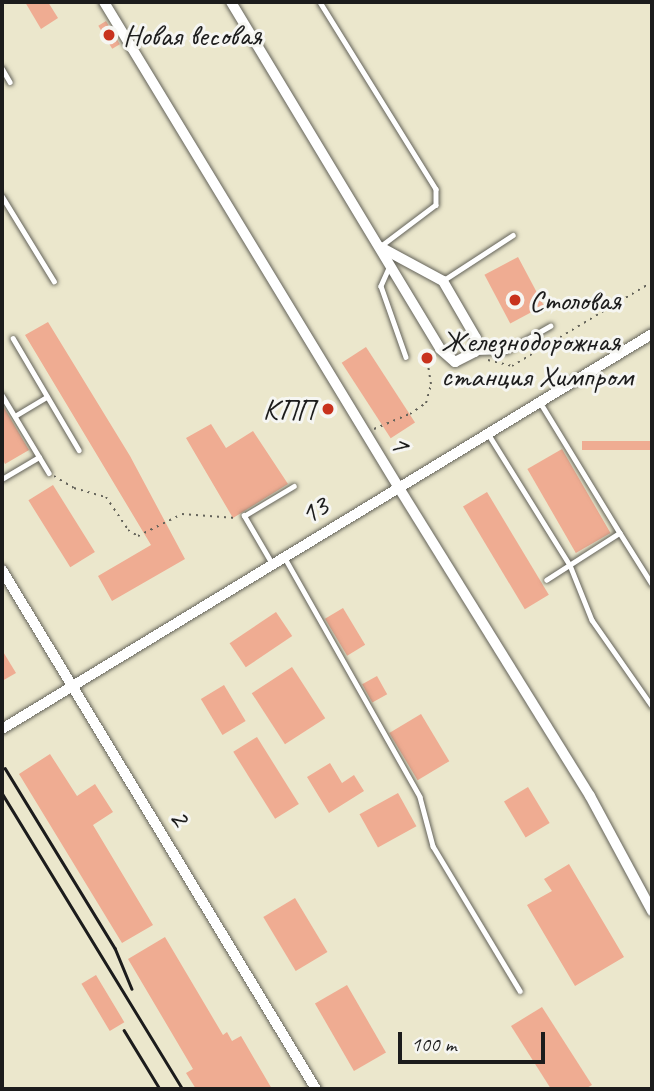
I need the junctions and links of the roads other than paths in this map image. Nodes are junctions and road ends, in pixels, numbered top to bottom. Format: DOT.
graph roads {
  1 [pos="104,2"];
  2 [pos="232,2"];
  3 [pos="320,2"];
  4 [pos="2,68"];
  5 [pos="10,82"];
  6 [pos="2,196"];
  7 [pos="513,235"];
  8 [pos="380,247"];
  9 [pos="390,267"];
  10 [pos="54,281"];
  11 [pos="443,281"];
  12 [pos="550,326"];
  13 [pos="652,334"];
  14 [pos="13,338"];
  15 [pos="475,352"];
  16 [pos="406,357"];
  17 [pos="2,395"];
  18 [pos="47,397"];
  19 [pos="540,402"];
  20 [pos="15,416"];
  21 [pos="488,434"];
  22 [pos="79,450"];
  23 [pos="39,457"];
  24 [pos="49,473"];
  25 [pos="2,479"];
  26 [pos="294,485"];
  27 [pos="399,488"];
  28 [pos="620,533"];
  29 [pos="284,557"];
  30 [pos="272,565"];
  31 [pos="570,565"];
  32 [pos="2,570"];
  33 [pos="547,580"];
  34 [pos="652,584"];
  35 [pos="72,686"];
  36 [pos="652,706"];
  37 [pos="2,729"];
  38 [pos="652,911"];
  39 [pos="520,991"];
  40 [pos="316,1089"];
  1 -- 27 [label="street, 1"];
  2 -- 8 [label="street"];
  3 -- 8 [label="lane"];
  4 -- 5 [label="lane"];
  6 -- 10 [label="lane"];
  7 -- 11 [label="lane"];
  8 -- 9 [label="street"];
  8 -- 11 [label="street"];
  9 -- 15 [label="street"];
  9 -- 16 [label="lane"];
  11 -- 15 [label="street"];
  12 -- 15 [label="lane"];
  13 -- 19 [label="street, 13"];
  14 -- 18 [label="lane"];
  17 -- 20 [label="lane"];
  18 -- 20 [label="lane"];
  18 -- 22 [label="lane"];
  19 -- 21 [label="street, 13"];
  19 -- 28 [label="lane"];
  20 -- 23 [label="lane"];
  21 -- 27 [label="street, 13"];
  21 -- 31 [label="lane"];
  23 -- 24 [label="lane"];
  23 -- 25 [label="lane"];
  26 -- 30 [label="lane"];
  27 -- 29 [label="street, 13"];
  27 -- 38 [label="street, 1"];
  28 -- 31 [label="lane"];
  28 -- 34 [label="lane"];
  29 -- 30 [label="street, 13"];
  29 -- 39 [label="lane"];
  30 -- 35 [label="street, 13"];
  31 -- 33 [label="lane"];
  31 -- 36 [label="lane"];
  32 -- 35 [label="street, 2"];
  35 -- 37 [label="street, 13"];
  35 -- 40 [label="street, 2"];
}
